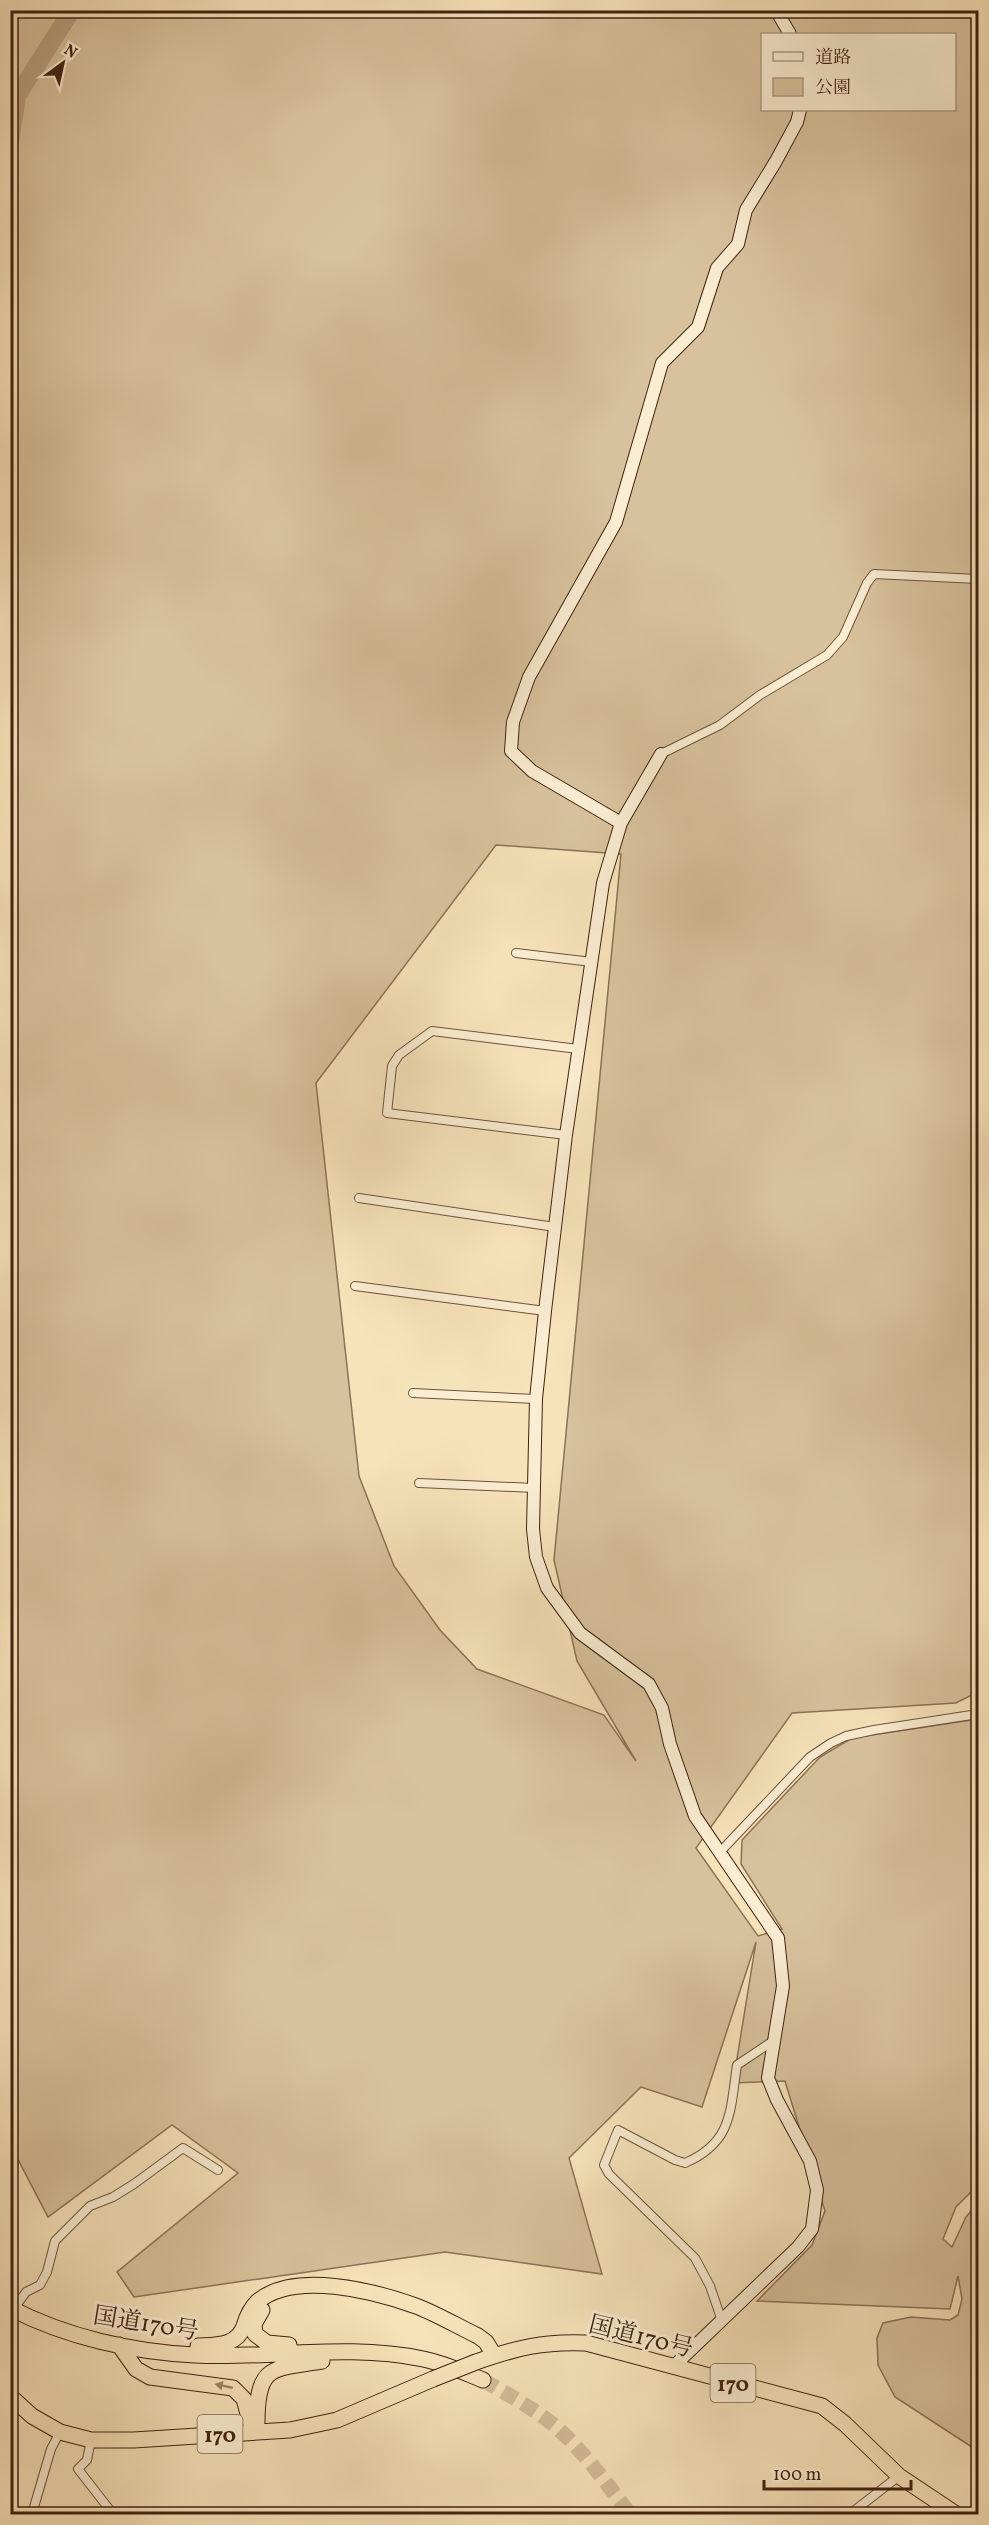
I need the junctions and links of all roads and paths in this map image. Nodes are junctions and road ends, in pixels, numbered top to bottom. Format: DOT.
graph roads {
  1 [pos="776,10"];
  2 [pos="789,33"];
  3 [pos="800,111"];
  4 [pos="978,579"];
  5 [pos="661,754"];
  6 [pos="621,823"];
  7 [pos="516,953"];
  8 [pos="592,962"];
  9 [pos="578,1049"];
  10 [pos="566,1135"];
  11 [pos="359,1198"];
  12 [pos="555,1227"];
  13 [pos="356,1286"];
  14 [pos="545,1311"];
  15 [pos="413,1393"];
  16 [pos="536,1399"];
  17 [pos="419,1483"];
  18 [pos="534,1488"];
  19 [pos="978,1714"];
  20 [pos="720,1852"];
  21 [pos="773,2041"];
  22 [pos="218,2170"];
  23 [pos="12,2309"];
  24 [pos="722,2321"];
  25 [pos="79,2335"];
  26 [pos="119,2345"];
  27 [pos="340,2352"];
  28 [pos="367,2352"];
  29 [pos="494,2355"];
  30 [pos="674,2367"];
  31 [pos="483,2380"];
  32 [pos="10,2396"];
  33 [pos="60,2432"];
  34 [pos="253,2432"];
  35 [pos="91,2440"];
  36 [pos="899,2476"];
  37 [pos="32,2514"];
  38 [pos="113,2514"];
  39 [pos="850,2514"];
  40 [pos="956,2514"];
  1 -- 2 [label="street"];
  3 -- 6 [label="street"];
  4 -- 5 [label="street"];
  5 -- 6 [label="street"];
  6 -- 8 [label="street"];
  7 -- 8 [label="street"];
  8 -- 9 [label="street"];
  9 -- 10 [label="street"];
  9 -- 10 [label="street"];
  10 -- 12 [label="street"];
  11 -- 12 [label="street"];
  12 -- 14 [label="street"];
  13 -- 14 [label="street"];
  14 -- 16 [label="street"];
  15 -- 16 [label="street"];
  16 -- 18 [label="street"];
  17 -- 18 [label="street"];
  18 -- 20 [label="street"];
  19 -- 20 [label="street"];
  20 -- 21 [label="street"];
  21 -- 24 [label="street"];
  21 -- 24 [label="street"];
  22 -- 23 [label="street"];
  23 -- 25 [label="highway, 国道170号"];
  24 -- 30 [label="street"];
  25 -- 26 [label="highway, 国道170号"];
  25 -- 29 [label="highway"];
  26 -- 27 [label="highway, 国道170号"];
  34 -- 26 [label="highway, one-way"];
  27 -- 28 [label="highway, 国道170号"];
  27 -- 29 [label="highway"];
  28 -- 31 [label="highway, 国道170号"];
  28 -- 34 [label="highway"];
  29 -- 30 [label="highway, 国道170号 / 170"];
  29 -- 34 [label="highway, 国道170号 / 170, bridge"];
  30 -- 36 [label="highway, 国道170号 / 170"];
  32 -- 33 [label="highway, 国道170号 / 170"];
  33 -- 35 [label="highway, 国道170号 / 170"];
  33 -- 37 [label="street"];
  34 -- 35 [label="highway, 国道170号 / 170"];
  35 -- 38 [label="street"];
  36 -- 39 [label="street"];
  36 -- 40 [label="highway, 国道170号 / 170"];
}
